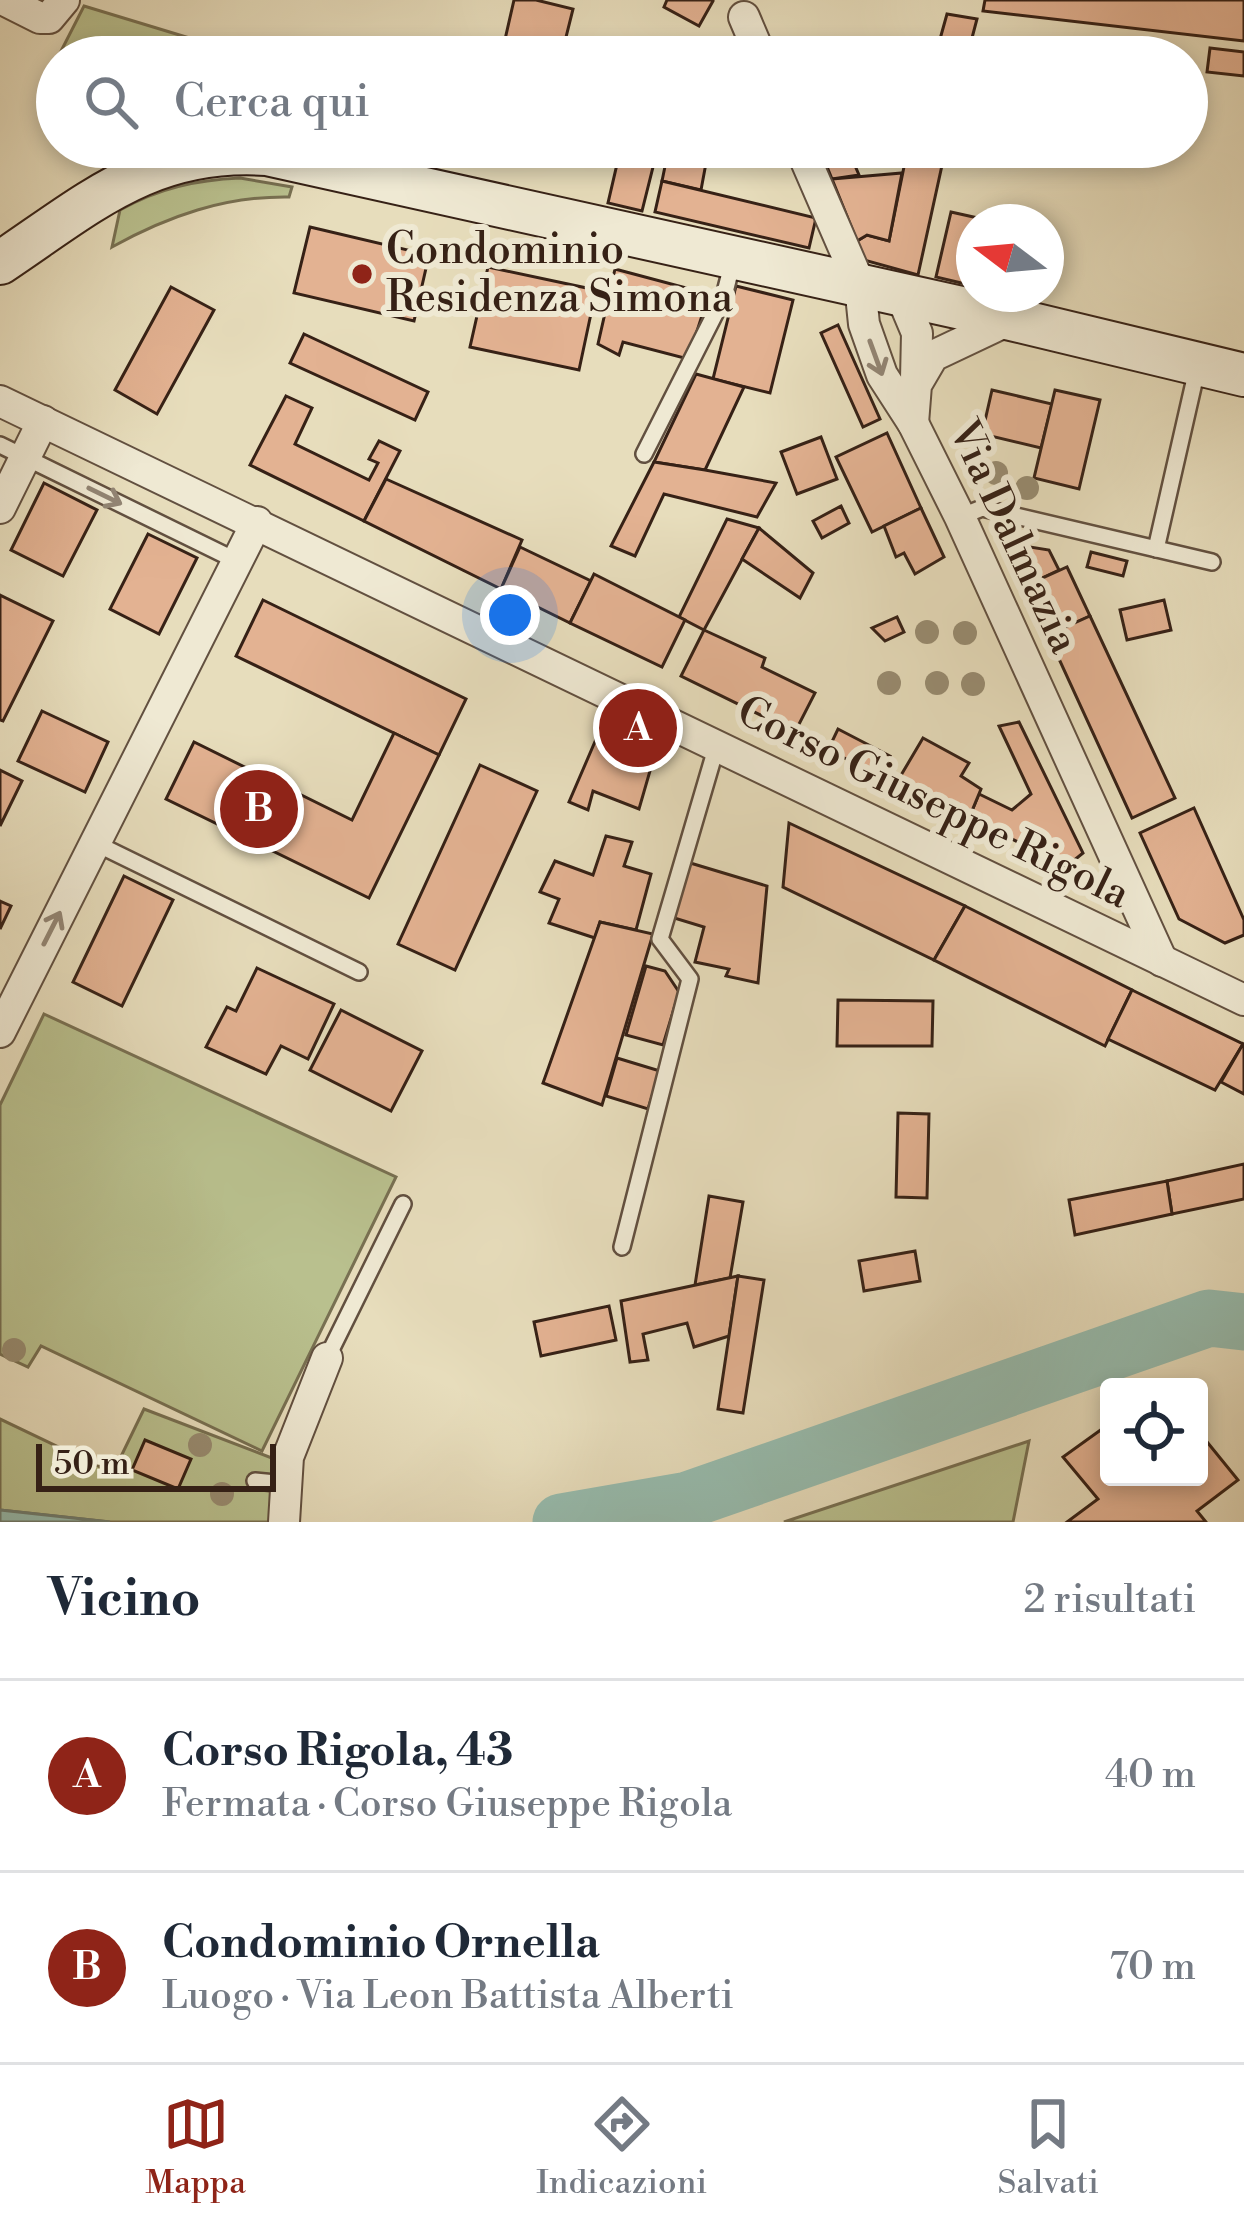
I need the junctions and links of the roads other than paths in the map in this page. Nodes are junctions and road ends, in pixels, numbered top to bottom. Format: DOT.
graph roads {
  1 [pos="4,0"];
  2 [pos="64,0"];
  3 [pos="156,168"];
  4 [pos="333,168"];
  5 [pos="812,168"];
  6 [pos="734,259"];
  7 [pos="0,263"];
  8 [pos="881,290"];
  9 [pos="1011,319"];
  10 [pos="1198,364"];
  11 [pos="1244,375"];
  12 [pos="916,385"];
  13 [pos="1,402"];
  14 [pos="43,421"];
  15 [pos="913,423"];
  16 [pos="12,451"];
  17 [pos="644,454"];
  18 [pos="0,508"];
  19 [pos="960,517"];
  20 [pos="257,522"];
  21 [pos="1156,549"];
  22 [pos="237,561"];
  23 [pos="1212,562"];
  24 [pos="717,745"];
  25 [pos="95,843"];
  26 [pos="1162,961"];
  27 [pos="359,972"];
  28 [pos="1244,1000"];
  29 [pos="3,1018"];
  30 [pos="403,1204"];
  31 [pos="622,1247"];
  32 [pos="327,1358"];
  33 [pos="277,1500"];
  1 -- 2 [label="street"];
  3 -- 7 [label="street"];
  4 -- 6 [label="street"];
  5 -- 8 [label="street, Via Dalmazia"];
  6 -- 8 [label="street"];
  6 -- 17 [label="lane"];
  8 -- 9 [label="street"];
  8 -- 12 [label="street"];
  8 -- 15 [label="street, Via Dalmazia, one-way"];
  9 -- 10 [label="street"];
  9 -- 12 [label="street"];
  10 -- 11 [label="street"];
  10 -- 21 [label="lane"];
  12 -- 15 [label="street"];
  13 -- 14 [label="street, Corso Giuseppe Rigola"];
  14 -- 16 [label="street"];
  14 -- 20 [label="street, Corso Giuseppe Rigola"];
  15 -- 19 [label="street, Via Dalmazia"];
  16 -- 18 [label="street"];
  16 -- 22 [label="lane, one-way"];
  19 -- 21 [label="lane"];
  19 -- 26 [label="street, Via Dalmazia"];
  20 -- 22 [label="street"];
  20 -- 24 [label="street, Corso Giuseppe Rigola"];
  21 -- 23 [label="lane"];
  22 -- 25 [label="street"];
  24 -- 26 [label="street, Corso Giuseppe Rigola"];
  24 -- 31 [label="lane"];
  25 -- 27 [label="lane"];
  29 -- 25 [label="street, one-way"];
  26 -- 28 [label="street, Corso Giuseppe Rigola"];
  30 -- 32 [label="lane"];
  32 -- 33 [label="street"];
}
